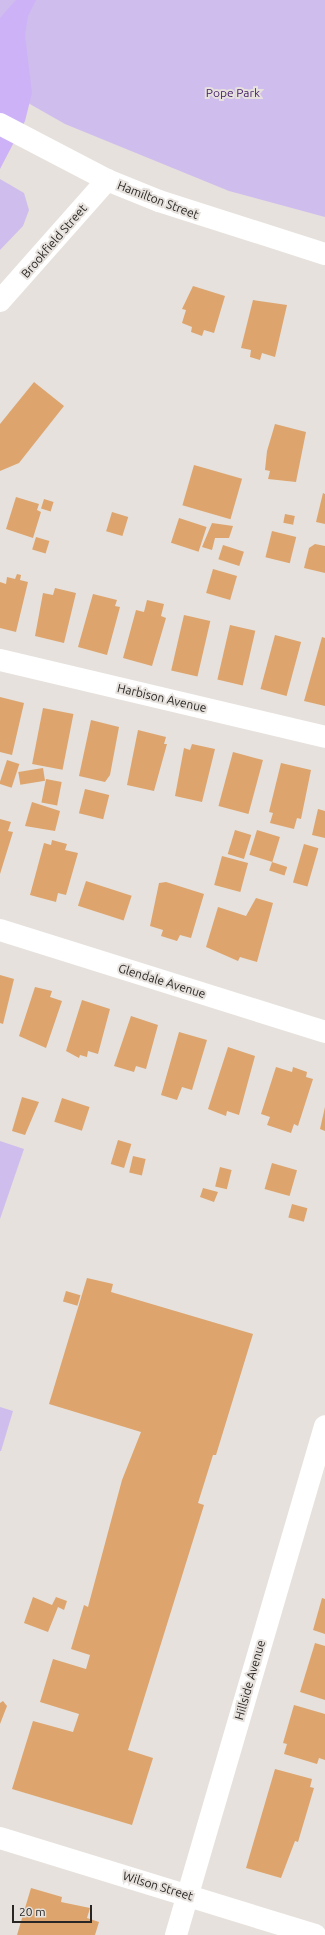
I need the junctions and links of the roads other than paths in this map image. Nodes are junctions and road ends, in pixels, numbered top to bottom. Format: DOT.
graph roads {
  1 [pos="0,124"];
  2 [pos="107,180"];
  3 [pos="325,254"];
  4 [pos="0,301"];
  5 [pos="0,660"];
  6 [pos="325,737"];
  7 [pos="0,930"];
  8 [pos="325,1032"];
  9 [pos="325,1426"];
  10 [pos="0,1838"];
  11 [pos="188,1896"];
  12 [pos="176,1935"];
  13 [pos="315,1935"];
  1 -- 2 [label="street, Hamilton Street"];
  2 -- 3 [label="street, Hamilton Street"];
  2 -- 4 [label="street, Brookfield Street"];
  5 -- 6 [label="street, Harbison Avenue"];
  7 -- 8 [label="street, Glendale Avenue"];
  9 -- 11 [label="street, Hillside Avenue"];
  10 -- 11 [label="street, Wilson Street"];
  11 -- 12 [label="street, Hillside Avenue"];
  11 -- 13 [label="street, Wilson Street"];
}
